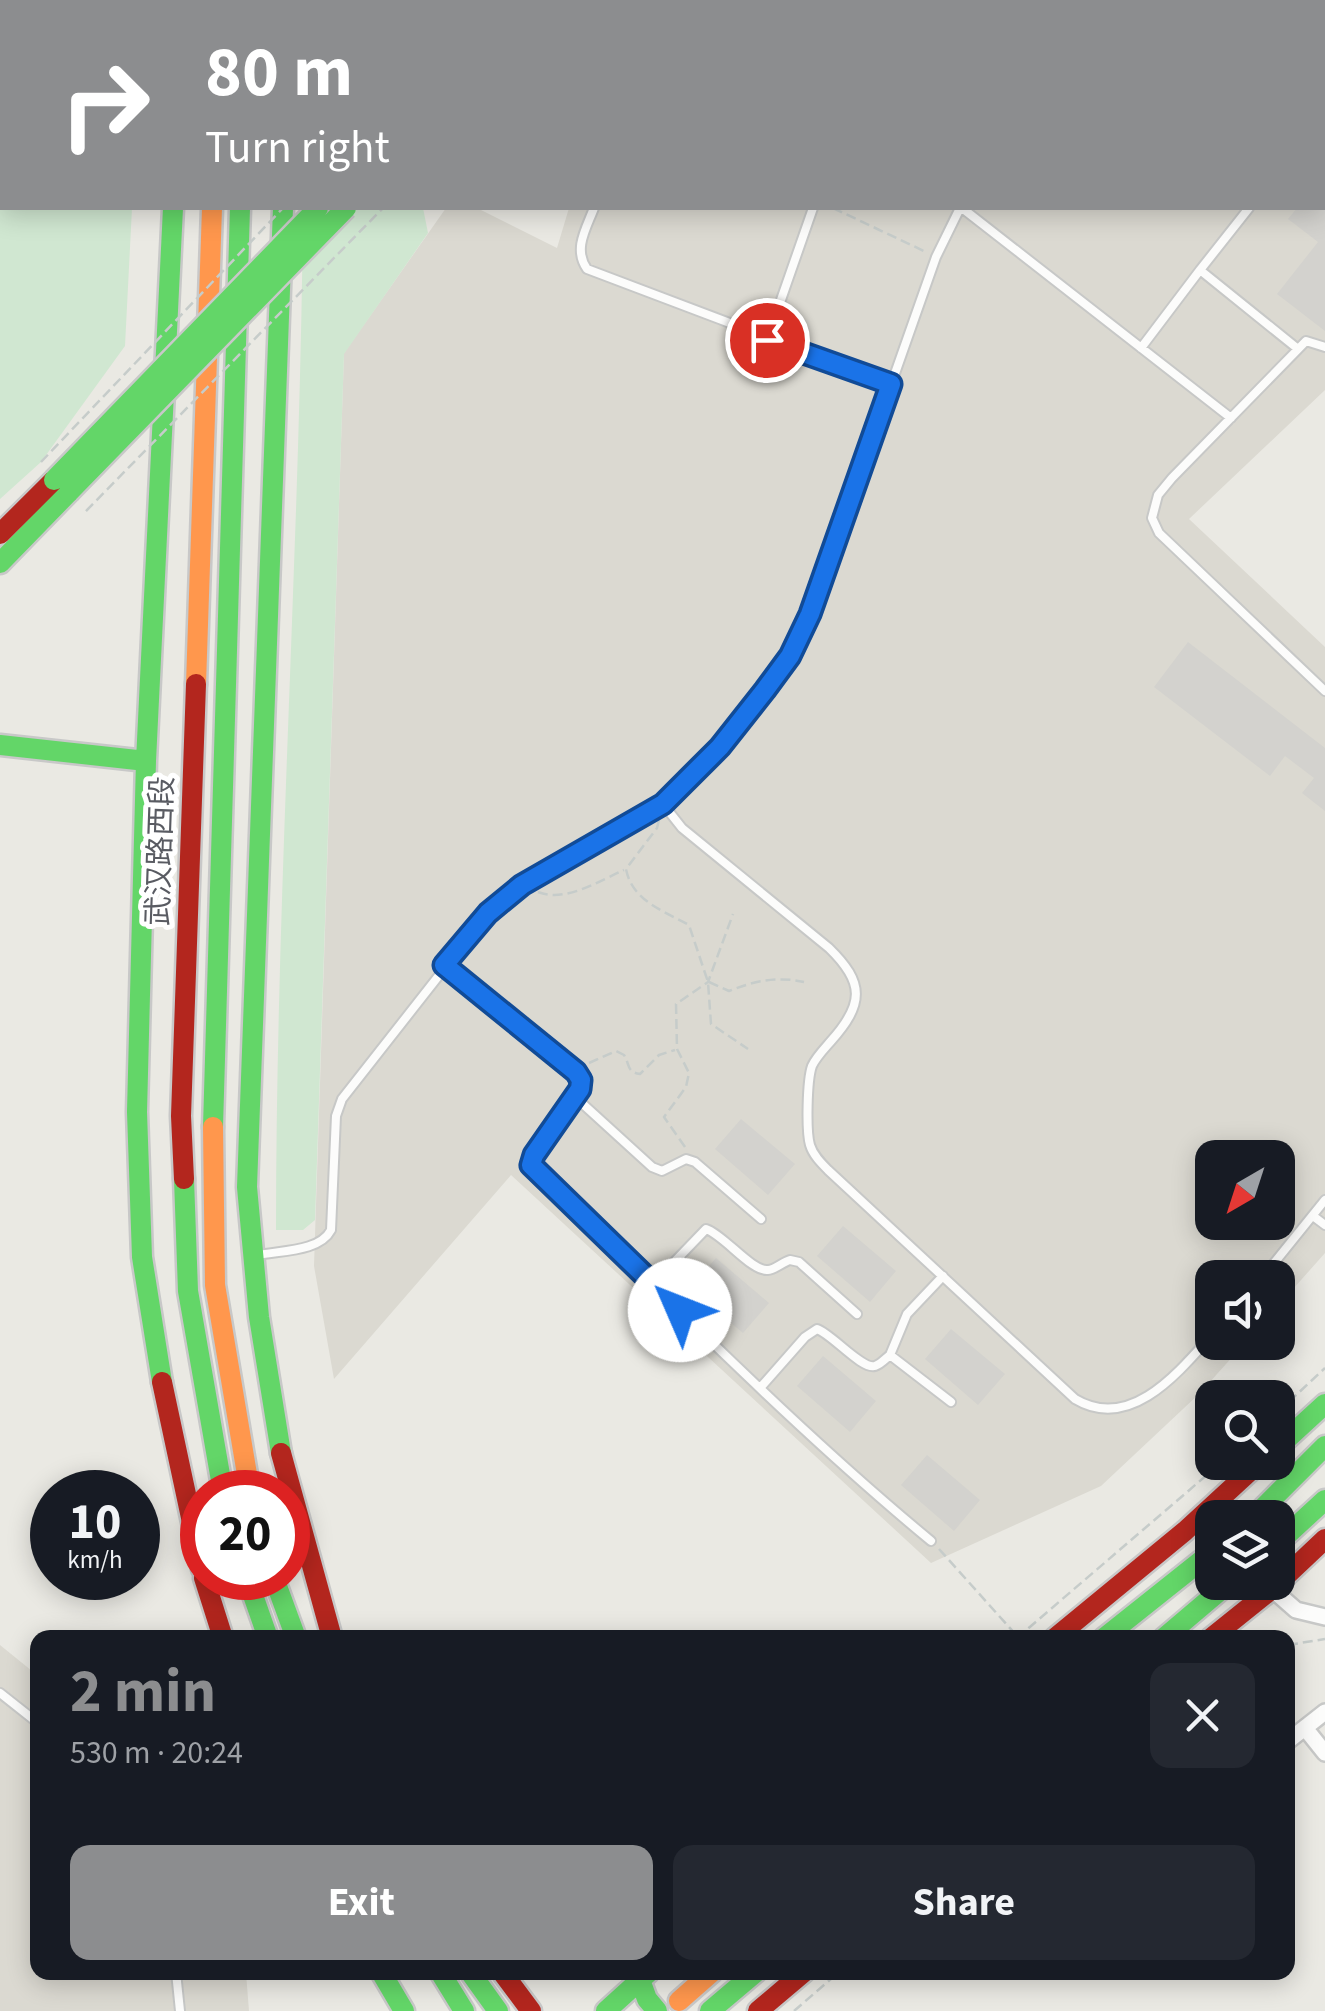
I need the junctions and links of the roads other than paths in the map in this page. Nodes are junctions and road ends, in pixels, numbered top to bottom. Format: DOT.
graph roads {
  1 [pos="173,210"];
  2 [pos="212,210"];
  3 [pos="240,210"];
  4 [pos="283,210"];
  5 [pos="316,210"];
  6 [pos="344,210"];
  7 [pos="593,210"];
  8 [pos="812,210"];
  9 [pos="960,210"];
  10 [pos="964,210"];
  11 [pos="1247,210"];
  12 [pos="1200,270"];
  13 [pos="767,340"];
  14 [pos="1325,347"];
  15 [pos="1141,348"];
  16 [pos="1298,350"];
  17 [pos="891,384"];
  18 [pos="1231,418"];
  19 [pos="62,486"];
  20 [pos="0,534"];
  21 [pos="0,563"];
  22 [pos="1325,692"];
  23 [pos="0,745"];
  24 [pos="146,761"];
  25 [pos="663,804"];
  26 [pos="444,965"];
  27 [pos="574,1096"];
  28 [pos="1325,1200"];
  29 [pos="1313,1216"];
  30 [pos="761,1219"];
  31 [pos="1325,1225"];
  32 [pos="254,1256"];
  33 [pos="1277,1260"];
  34 [pos="943,1276"];
  35 [pos="653,1284"];
  36 [pos="857,1314"];
  37 [pos="1195,1351"];
  38 [pos="890,1355"];
  39 [pos="760,1388"];
  40 [pos="951,1402"];
  41 [pos="1325,1404"];
  42 [pos="1295,1431"];
  43 [pos="1325,1446"];
  44 [pos="219,1470"];
  45 [pos="246,1470"];
  46 [pos="180,1471"];
  47 [pos="1240,1480"];
  48 [pos="1270,1500"];
  49 [pos="1325,1500"];
  50 [pos="1295,1527"];
  51 [pos="1325,1539"];
  52 [pos="930,1541"];
  53 [pos="1195,1566"];
  54 [pos="1295,1567"];
  55 [pos="211,1600"];
  56 [pos="254,1600"];
  57 [pos="282,1600"];
  58 [pos="1209,1600"];
  59 [pos="1258,1600"];
  60 [pos="1285,1600"];
  61 [pos="1325,1618"];
  62 [pos="220,1630"];
  63 [pos="265,1630"];
  64 [pos="293,1630"];
  65 [pos="330,1630"];
  66 [pos="1065,1630"];
  67 [pos="1114,1630"];
  68 [pos="1173,1630"];
  69 [pos="1221,1630"];
  70 [pos="0,1693"];
  71 [pos="1325,1712"];
  72 [pos="30,1717"];
  73 [pos="1305,1728"];
  74 [pos="1295,1736"];
  75 [pos="1325,1753"];
  76 [pos="177,1980"];
  77 [pos="386,1980"];
  78 [pos="445,1980"];
  79 [pos="476,1980"];
  80 [pos="508,1980"];
  81 [pos="640,1980"];
  82 [pos="644,1980"];
  83 [pos="703,1980"];
  84 [pos="747,1980"];
  85 [pos="795,1980"];
  86 [pos="678,2002"];
  87 [pos="180,2011"];
  88 [pos="404,2011"];
  89 [pos="464,2011"];
  90 [pos="498,2011"];
  91 [pos="531,2011"];
  92 [pos="606,2011"];
  93 [pos="657,2011"];
  94 [pos="710,2011"];
  95 [pos="758,2011"];
  1 -- 24 [label="main road"];
  2 -- 44 [label="main road, 武汉路西段"];
  3 -- 45 [label="main road, 武汉路西段"];
  4 -- 32 [label="main road"];
  5 -- 19 [label="main road, bridge"];
  6 -- 19 [label="main road, bridge"];
  7 -- 13 [label="lane"];
  8 -- 13 [label="lane"];
  9 -- 17 [label="lane"];
  10 -- 15 [label="lane"];
  11 -- 12 [label="lane"];
  12 -- 15 [label="lane"];
  12 -- 16 [label="lane"];
  13 -- 17 [label="lane"];
  14 -- 16 [label="lane"];
  15 -- 18 [label="lane"];
  16 -- 18 [label="lane"];
  17 -- 25 [label="lane"];
  18 -- 22 [label="lane"];
  19 -- 20 [label="main road"];
  19 -- 21 [label="main road"];
  23 -- 24 [label="main road"];
  24 -- 46 [label="main road"];
  25 -- 26 [label="lane"];
  25 -- 34 [label="lane"];
  26 -- 27 [label="lane"];
  26 -- 32 [label="lane"];
  27 -- 30 [label="lane"];
  27 -- 35 [label="lane"];
  28 -- 29 [label="lane"];
  29 -- 31 [label="lane"];
  29 -- 33 [label="lane"];
  32 -- 65 [label="main road"];
  34 -- 37 [label="lane"];
  34 -- 38 [label="lane"];
  35 -- 36 [label="lane"];
  35 -- 39 [label="lane"];
  38 -- 39 [label="lane"];
  38 -- 40 [label="lane"];
  39 -- 52 [label="lane"];
  41 -- 42 [label="main road"];
  43 -- 48 [label="main road"];
  47 -- 66 [label="main road"];
  49 -- 50 [label="main road"];
  51 -- 54 [label="main road"];
  53 -- 67 [label="main road"];
  55 -- 62 [label="main road"];
  56 -- 63 [label="main road"];
  57 -- 64 [label="main road"];
  58 -- 68 [label="main road"];
  59 -- 69 [label="main road"];
  60 -- 61 [label="street"];
  70 -- 72 [label="lane"];
  71 -- 73 [label="street"];
  73 -- 74 [label="street"];
  73 -- 75 [label="street"];
  76 -- 87 [label="lane"];
  77 -- 88 [label="main road"];
  78 -- 89 [label="main road"];
  79 -- 90 [label="main road"];
  80 -- 91 [label="main road"];
  81 -- 92 [label="main road"];
  82 -- 93 [label="main road"];
  83 -- 86 [label="main road"];
  84 -- 94 [label="main road"];
  85 -- 95 [label="main road"];
}
